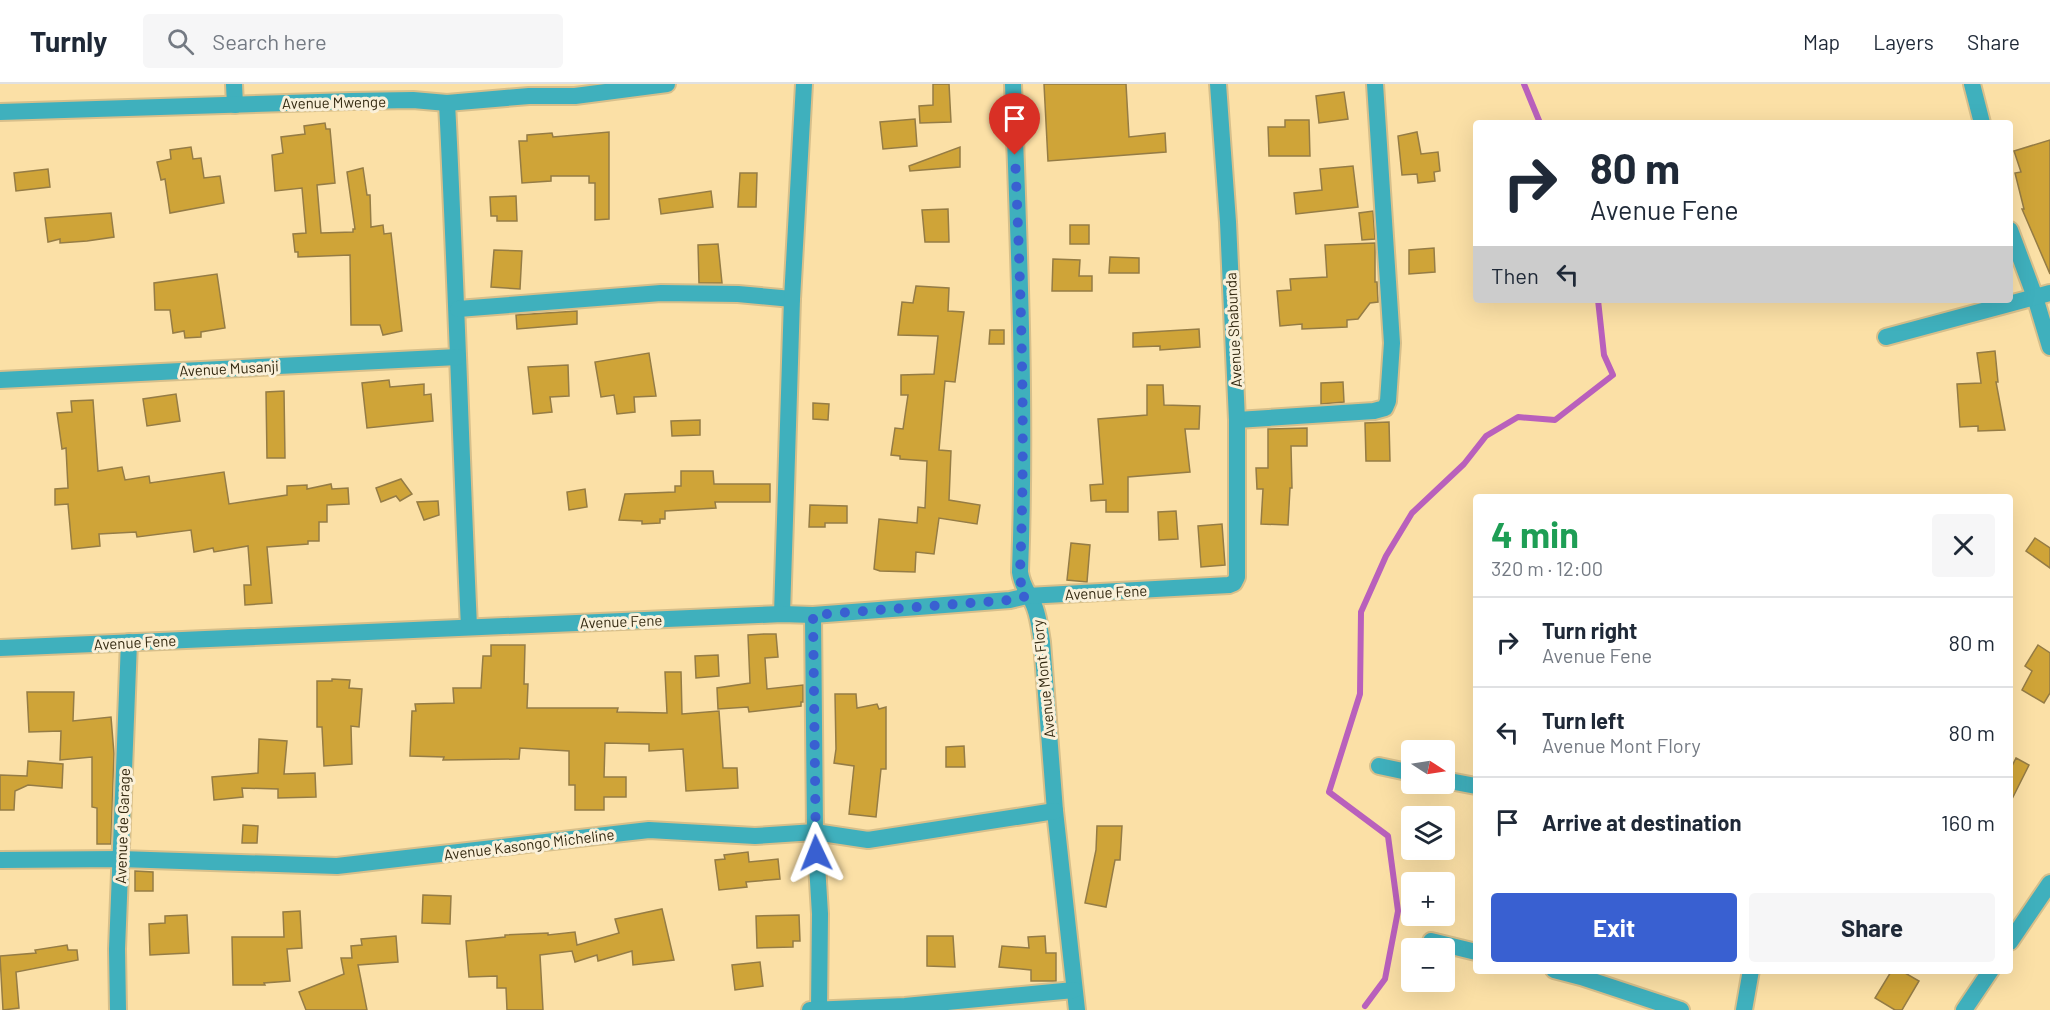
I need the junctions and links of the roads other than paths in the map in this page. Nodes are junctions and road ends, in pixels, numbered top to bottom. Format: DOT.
graph roads {
  1 [pos="234,84"];
  2 [pos="667,84"];
  3 [pos="804,84"];
  4 [pos="1013,84"];
  5 [pos="1218,84"];
  6 [pos="1375,84"];
  7 [pos="1972,84"];
  8 [pos="529,90"];
  9 [pos="447,102"];
  10 [pos="235,105"];
  11 [pos="0,112"];
  12 [pos="1981,120"];
  13 [pos="2013,236"];
  14 [pos="2042,295"];
  15 [pos="792,299"];
  16 [pos="2012,303"];
  17 [pos="2013,303"];
  18 [pos="458,309"];
  19 [pos="1886,337"];
  20 [pos="2050,347"];
  21 [pos="458,357"];
  22 [pos="0,380"];
  23 [pos="1237,420"];
  24 [pos="1237,577"];
  25 [pos="1027,596"];
  26 [pos="782,614"];
  27 [pos="813,615"];
  28 [pos="468,627"];
  29 [pos="129,642"];
  30 [pos="0,648"];
  31 [pos="1379,766"];
  32 [pos="1401,771"];
  33 [pos="1455,782"];
  34 [pos="1473,785"];
  35 [pos="1055,811"];
  36 [pos="815,832"];
  37 [pos="120,859"];
  38 [pos="0,860"];
  39 [pos="2050,883"];
  40 [pos="2013,938"];
  41 [pos="1455,947"];
  42 [pos="1473,951"];
  43 [pos="1569,974"];
  44 [pos="1750,974"];
  45 [pos="1988,974"];
  46 [pos="1074,990"];
  47 [pos="118,1010"];
  48 [pos="815,1010"];
  49 [pos="1077,1010"];
  50 [pos="1681,1010"];
  51 [pos="1744,1010"];
  52 [pos="1964,1010"];
  1 -- 10 [label="street"];
  2 -- 8 [label="street, Avenue Mwenge"];
  3 -- 15 [label="street"];
  4 -- 25 [label="street, Avenue Mont Flory"];
  5 -- 23 [label="street, Avenue Shabunda"];
  6 -- 23 [label="street"];
  7 -- 12 [label="street"];
  8 -- 9 [label="street, Avenue Mwenge"];
  9 -- 10 [label="street, Avenue Mwenge"];
  9 -- 18 [label="street"];
  10 -- 11 [label="street, Avenue Mwenge"];
  13 -- 14 [label="street"];
  14 -- 17 [label="street"];
  14 -- 20 [label="street"];
  15 -- 18 [label="street"];
  15 -- 26 [label="street"];
  16 -- 19 [label="street"];
  18 -- 21 [label="street"];
  21 -- 22 [label="street, Avenue Musanji"];
  21 -- 28 [label="street"];
  23 -- 24 [label="street, Avenue Shabunda"];
  24 -- 25 [label="street, Avenue Fene"];
  25 -- 27 [label="street, Avenue Fene"];
  25 -- 35 [label="street, Avenue Mont Flory"];
  26 -- 27 [label="street, Avenue Fene"];
  26 -- 28 [label="street, Avenue Fene"];
  27 -- 36 [label="street"];
  28 -- 29 [label="street, Avenue Fene"];
  29 -- 30 [label="street, Avenue Fene"];
  29 -- 37 [label="street, Avenue de Garage"];
  31 -- 32 [label="street"];
  33 -- 34 [label="street"];
  35 -- 36 [label="street, Avenue Kasongo Micheline"];
  35 -- 46 [label="street, Avenue Mont Flory"];
  36 -- 37 [label="street, Avenue Kasongo Micheline"];
  36 -- 48 [label="street"];
  37 -- 38 [label="street, Avenue Kasongo Micheline"];
  37 -- 47 [label="street, Avenue de Garage"];
  39 -- 40 [label="street"];
  41 -- 42 [label="street"];
  43 -- 50 [label="street"];
  44 -- 51 [label="street"];
  45 -- 52 [label="street"];
  46 -- 48 [label="street"];
  46 -- 49 [label="street, Avenue Mont Flory"];
}
